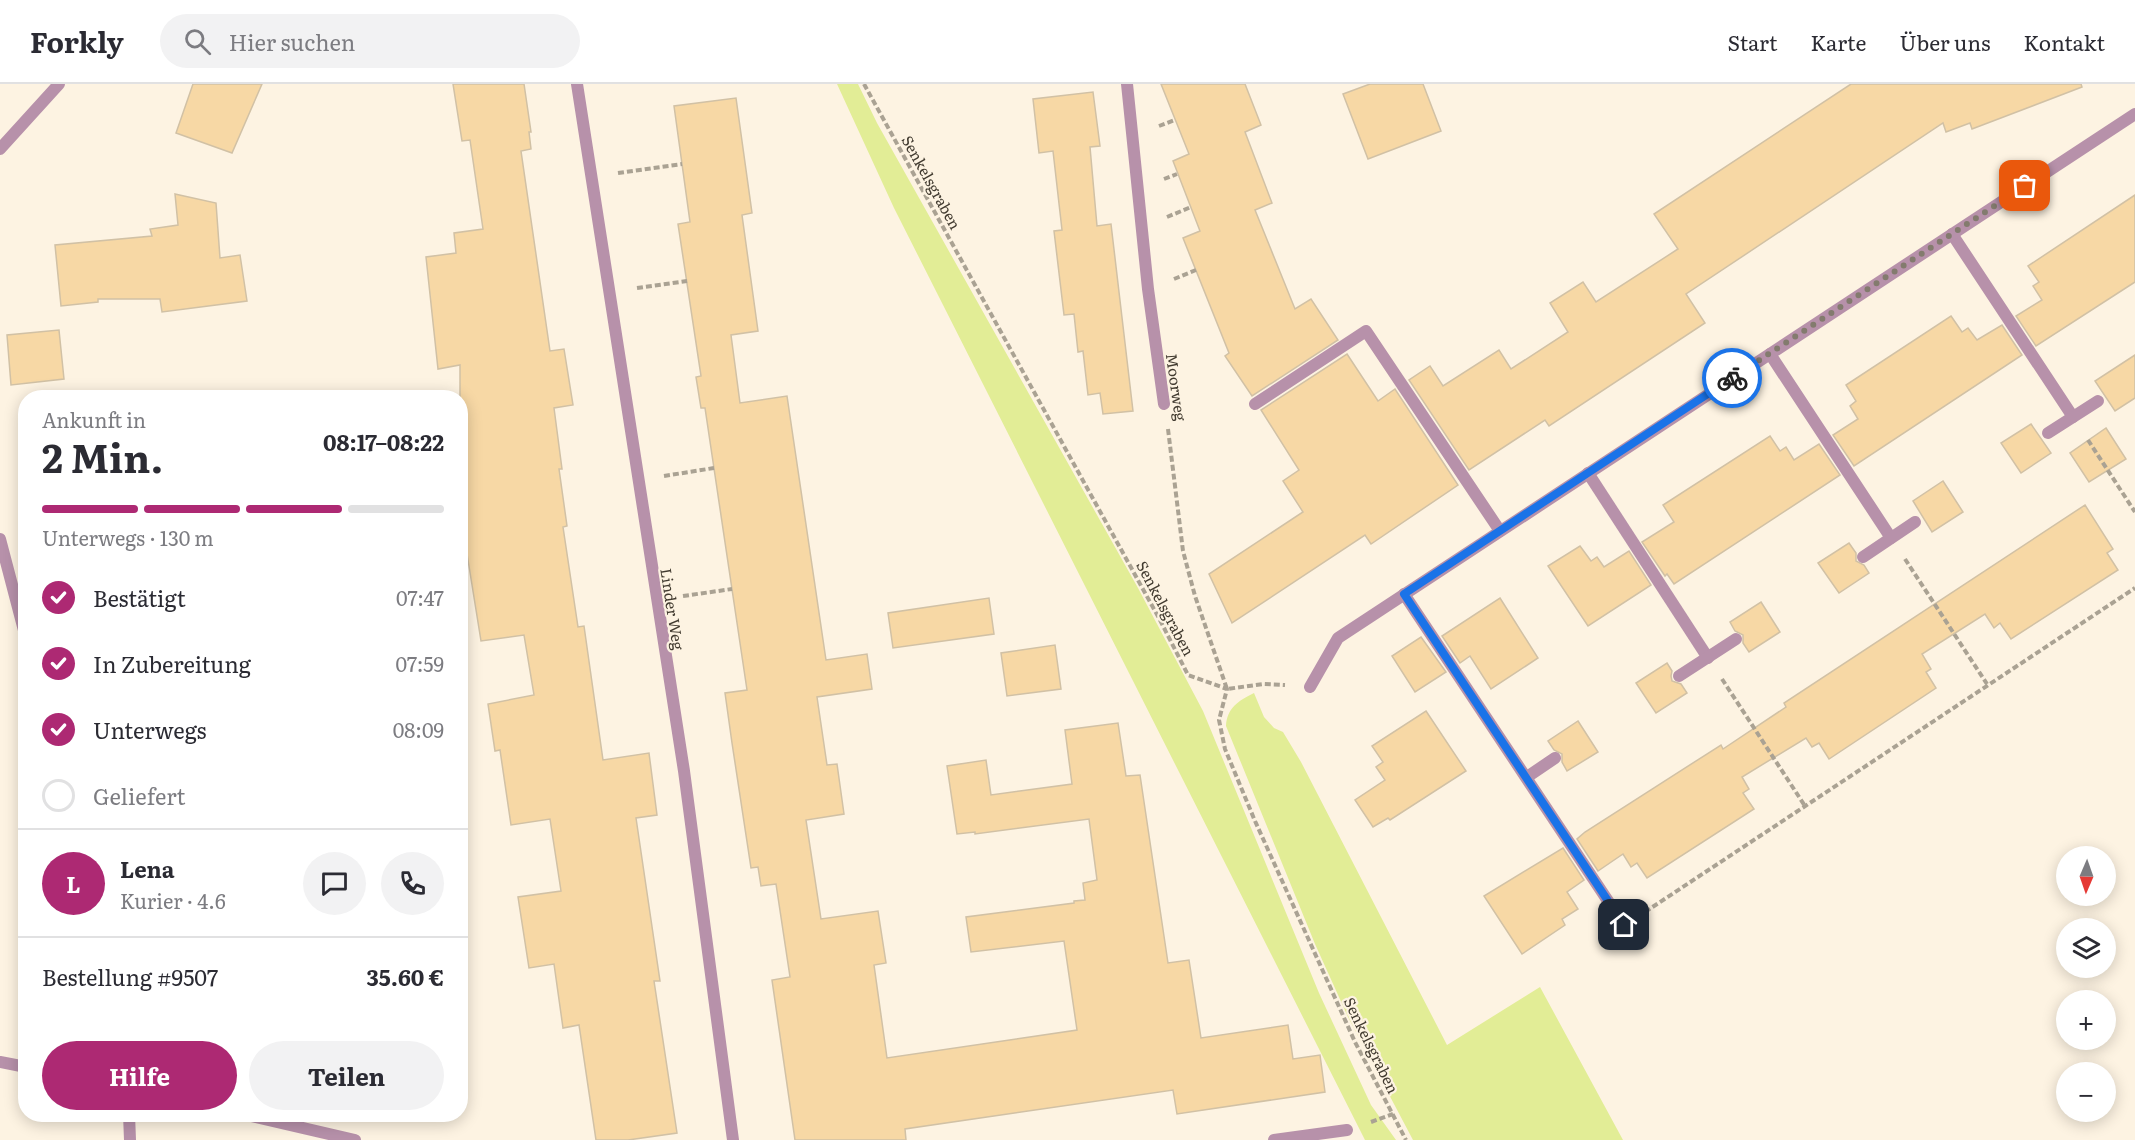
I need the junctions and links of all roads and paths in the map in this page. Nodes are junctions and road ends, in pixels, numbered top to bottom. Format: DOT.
graph roads {
  1 [pos="59,84"];
  2 [pos="577,84"];
  3 [pos="864,84"];
  4 [pos="1127,84"];
  5 [pos="2135,114"];
  6 [pos="0,149"];
  7 [pos="682,164"];
  8 [pos="591,177"];
  9 [pos="1952,234"];
  10 [pos="687,281"];
  11 [pos="609,292"];
  12 [pos="1770,354"];
  13 [pos="2098,401"];
  14 [pos="1164,404"];
  15 [pos="1255,404"];
  16 [pos="2073,417"];
  17 [pos="2048,433"];
  18 [pos="714,468"];
  19 [pos="1588,473"];
  20 [pos="638,480"];
  21 [pos="2135,512"];
  22 [pos="1916,522"];
  23 [pos="1500,531"];
  24 [pos="1891,538"];
  25 [pos="0,539"];
  26 [pos="1863,557"];
  27 [pos="2135,588"];
  28 [pos="732,589"];
  29 [pos="1404,594"];
  30 [pos="656,600"];
  31 [pos="18,608"];
  32 [pos="1736,639"];
  33 [pos="1708,658"];
  34 [pos="1679,676"];
  35 [pos="1987,684"];
  36 [pos="1310,687"];
  37 [pos="1227,688"];
  38 [pos="1555,758"];
  39 [pos="1527,777"];
  40 [pos="1805,806"];
  41 [pos="1624,925"];
  42 [pos="0,1062"];
  43 [pos="18,1065"];
  44 [pos="129,1122"];
  45 [pos="277,1122"];
  46 [pos="1347,1130"];
  47 [pos="130,1140"];
  48 [pos="355,1140"];
  49 [pos="733,1140"];
  50 [pos="1274,1140"];
  51 [pos="1406,1140"];
  1 -- 6 [label="street"];
  2 -- 8 [label="street, Linder Weg"];
  3 -- 37 [label="path, Senkelsgraben"];
  4 -- 14 [label="street, Moorweg"];
  5 -- 9 [label="street"];
  7 -- 8 [label="path"];
  8 -- 11 [label="street, Linder Weg"];
  9 -- 12 [label="street"];
  9 -- 16 [label="street"];
  10 -- 11 [label="path"];
  11 -- 20 [label="street, Linder Weg"];
  12 -- 19 [label="street"];
  12 -- 24 [label="street"];
  13 -- 16 [label="street"];
  14 -- 37 [label="path, Moorweg"];
  15 -- 23 [label="street"];
  16 -- 17 [label="street"];
  16 -- 21 [label="path"];
  18 -- 20 [label="path"];
  19 -- 23 [label="street"];
  19 -- 33 [label="street"];
  20 -- 30 [label="street, Linder Weg"];
  22 -- 24 [label="street"];
  23 -- 29 [label="street"];
  24 -- 26 [label="street"];
  24 -- 35 [label="path"];
  25 -- 31 [label="street"];
  27 -- 35 [label="path"];
  28 -- 30 [label="path"];
  29 -- 36 [label="street"];
  29 -- 39 [label="street"];
  30 -- 49 [label="street, Linder Weg"];
  32 -- 33 [label="street"];
  33 -- 34 [label="street"];
  33 -- 40 [label="path"];
  35 -- 40 [label="path"];
  36 -- 37 [label="path"];
  37 -- 51 [label="path, Senkelsgraben"];
  38 -- 39 [label="street"];
  39 -- 41 [label="street"];
  40 -- 41 [label="path"];
  42 -- 43 [label="street"];
  44 -- 47 [label="street"];
  45 -- 48 [label="street"];
  46 -- 50 [label="street"];
}
